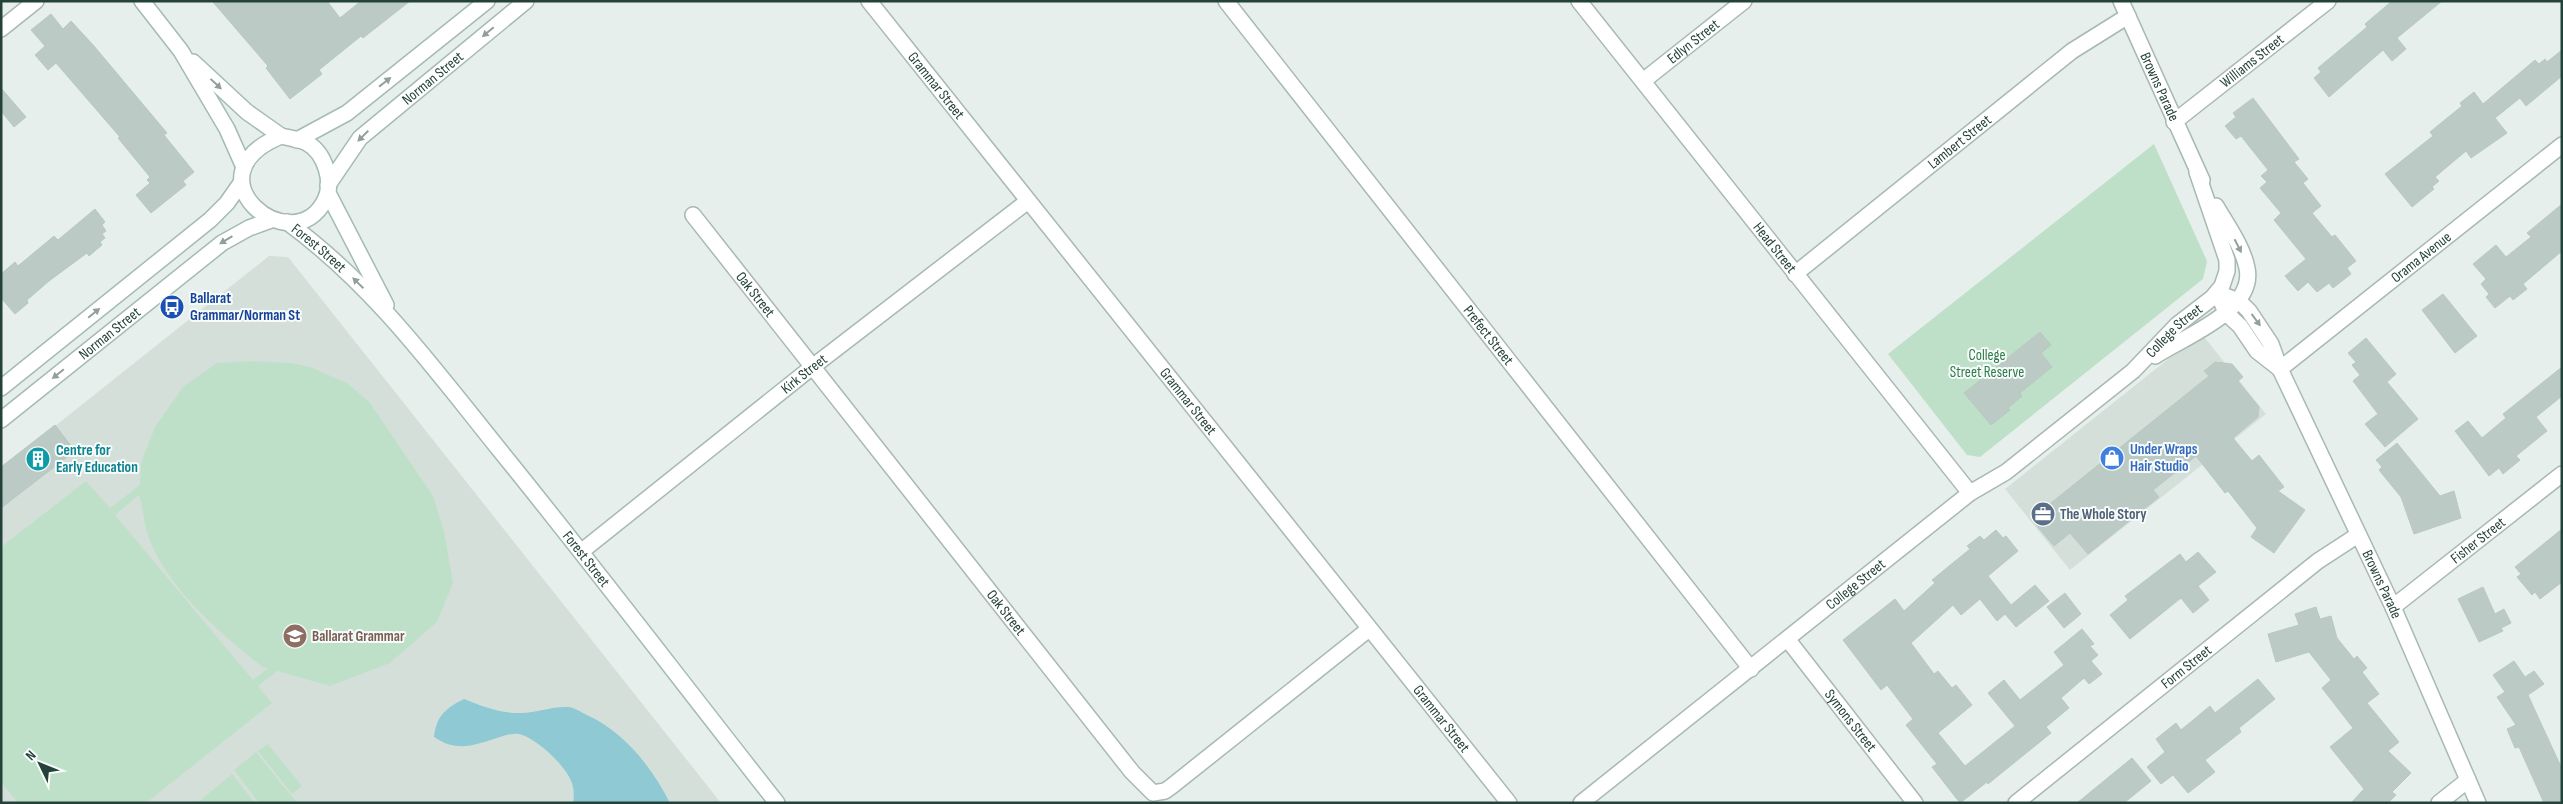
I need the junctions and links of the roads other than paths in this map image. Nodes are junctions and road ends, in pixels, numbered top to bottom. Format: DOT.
graph roads {
  1 [pos="36,1"];
  2 [pos="142,1"];
  3 [pos="488,1"];
  4 [pos="526,1"];
  5 [pos="868,1"];
  6 [pos="1226,1"];
  7 [pos="1579,1"];
  8 [pos="1744,1"];
  9 [pos="2121,1"];
  10 [pos="2328,1"];
  11 [pos="2128,16"];
  12 [pos="1,28"];
  13 [pos="181,51"];
  14 [pos="1643,82"];
  15 [pos="2174,122"];
  16 [pos="281,136"];
  17 [pos="297,140"];
  18 [pos="2562,144"];
  19 [pos="243,165"];
  20 [pos="2198,172"];
  21 [pos="241,183"];
  22 [pos="328,189"];
  23 [pos="1028,201"];
  24 [pos="693,215"];
  25 [pos="270,220"];
  26 [pos="287,222"];
  27 [pos="1795,274"];
  28 [pos="2217,293"];
  29 [pos="2239,301"];
  30 [pos="2226,313"];
  31 [pos="393,317"];
  32 [pos="812,368"];
  33 [pos="2280,369"];
  34 [pos="2133,371"];
  35 [pos="1,388"];
  36 [pos="1,420"];
  37 [pos="2562,474"];
  38 [pos="1970,493"];
  39 [pos="2358,535"];
  40 [pos="582,551"];
  41 [pos="2393,607"];
  42 [pos="1369,629"];
  43 [pos="1788,640"];
  44 [pos="1750,669"];
  45 [pos="2468,780"];
  46 [pos="1153,798"];
  47 [pos="777,803"];
  48 [pos="1509,803"];
  49 [pos="1581,803"];
  50 [pos="1915,803"];
  51 [pos="2016,803"];
  52 [pos="2439,803"];
  53 [pos="2478,803"];
  1 -- 12 [label="street"];
  2 -- 13 [label="street"];
  17 -- 3 [label="street, Norman Street, one-way"];
  4 -- 22 [label="street, Norman Street, one-way"];
  5 -- 23 [label="street, Grammar Street"];
  6 -- 44 [label="street, Prefect Street"];
  7 -- 14 [label="street, Head Street"];
  8 -- 14 [label="street, Edlyn Street"];
  9 -- 11 [label="street, Browns Parade"];
  10 -- 15 [label="street, Williams Street"];
  11 -- 15 [label="street, Browns Parade"];
  11 -- 27 [label="street, Lambert Street"];
  13 -- 16 [label="street, one-way"];
  13 -- 19 [label="street"];
  14 -- 27 [label="street, Head Street"];
  15 -- 20 [label="street, Browns Parade"];
  16 -- 17 [label="street"];
  16 -- 19 [label="street"];
  17 -- 22 [label="street"];
  18 -- 33 [label="street, Orama Avenue"];
  19 -- 21 [label="street"];
  20 -- 28 [label="street, Browns Parade"];
  20 -- 29 [label="street, Browns Parade, one-way"];
  21 -- 25 [label="street"];
  35 -- 21 [label="street, Norman Street, one-way"];
  22 -- 26 [label="street"];
  22 -- 31 [label="street, Forest Street"];
  23 -- 32 [label="street, Kirk Street"];
  23 -- 42 [label="street, Grammar Street"];
  24 -- 32 [label="street, Oak Street"];
  25 -- 26 [label="street"];
  25 -- 36 [label="street, Norman Street, one-way"];
  31 -- 26 [label="street, Forest Street, one-way"];
  27 -- 38 [label="street, Head Street"];
  28 -- 29 [label="street"];
  28 -- 30 [label="street, Browns Parade"];
  28 -- 34 [label="street, College Street"];
  29 -- 30 [label="street, Browns Parade"];
  29 -- 33 [label="street, Browns Parade, one-way"];
  30 -- 33 [label="street, Browns Parade"];
  30 -- 34 [label="street, College Street"];
  31 -- 40 [label="street, Forest Street"];
  32 -- 40 [label="street, Kirk Street"];
  32 -- 46 [label="street, Oak Street"];
  33 -- 39 [label="street, Browns Parade"];
  34 -- 38 [label="street, College Street"];
  37 -- 41 [label="street, Fisher Street"];
  38 -- 43 [label="street, College Street"];
  39 -- 41 [label="street, Browns Parade"];
  39 -- 51 [label="street, Form Street"];
  40 -- 47 [label="street, Forest Street"];
  41 -- 45 [label="street, Browns Parade"];
  42 -- 46 [label="street, Oak Street"];
  42 -- 48 [label="street, Grammar Street"];
  43 -- 44 [label="street, College Street"];
  43 -- 50 [label="street, Symons Street"];
  44 -- 49 [label="street, College Street"];
  45 -- 52 [label="street"];
  45 -- 53 [label="street, Browns Parade"];
}
